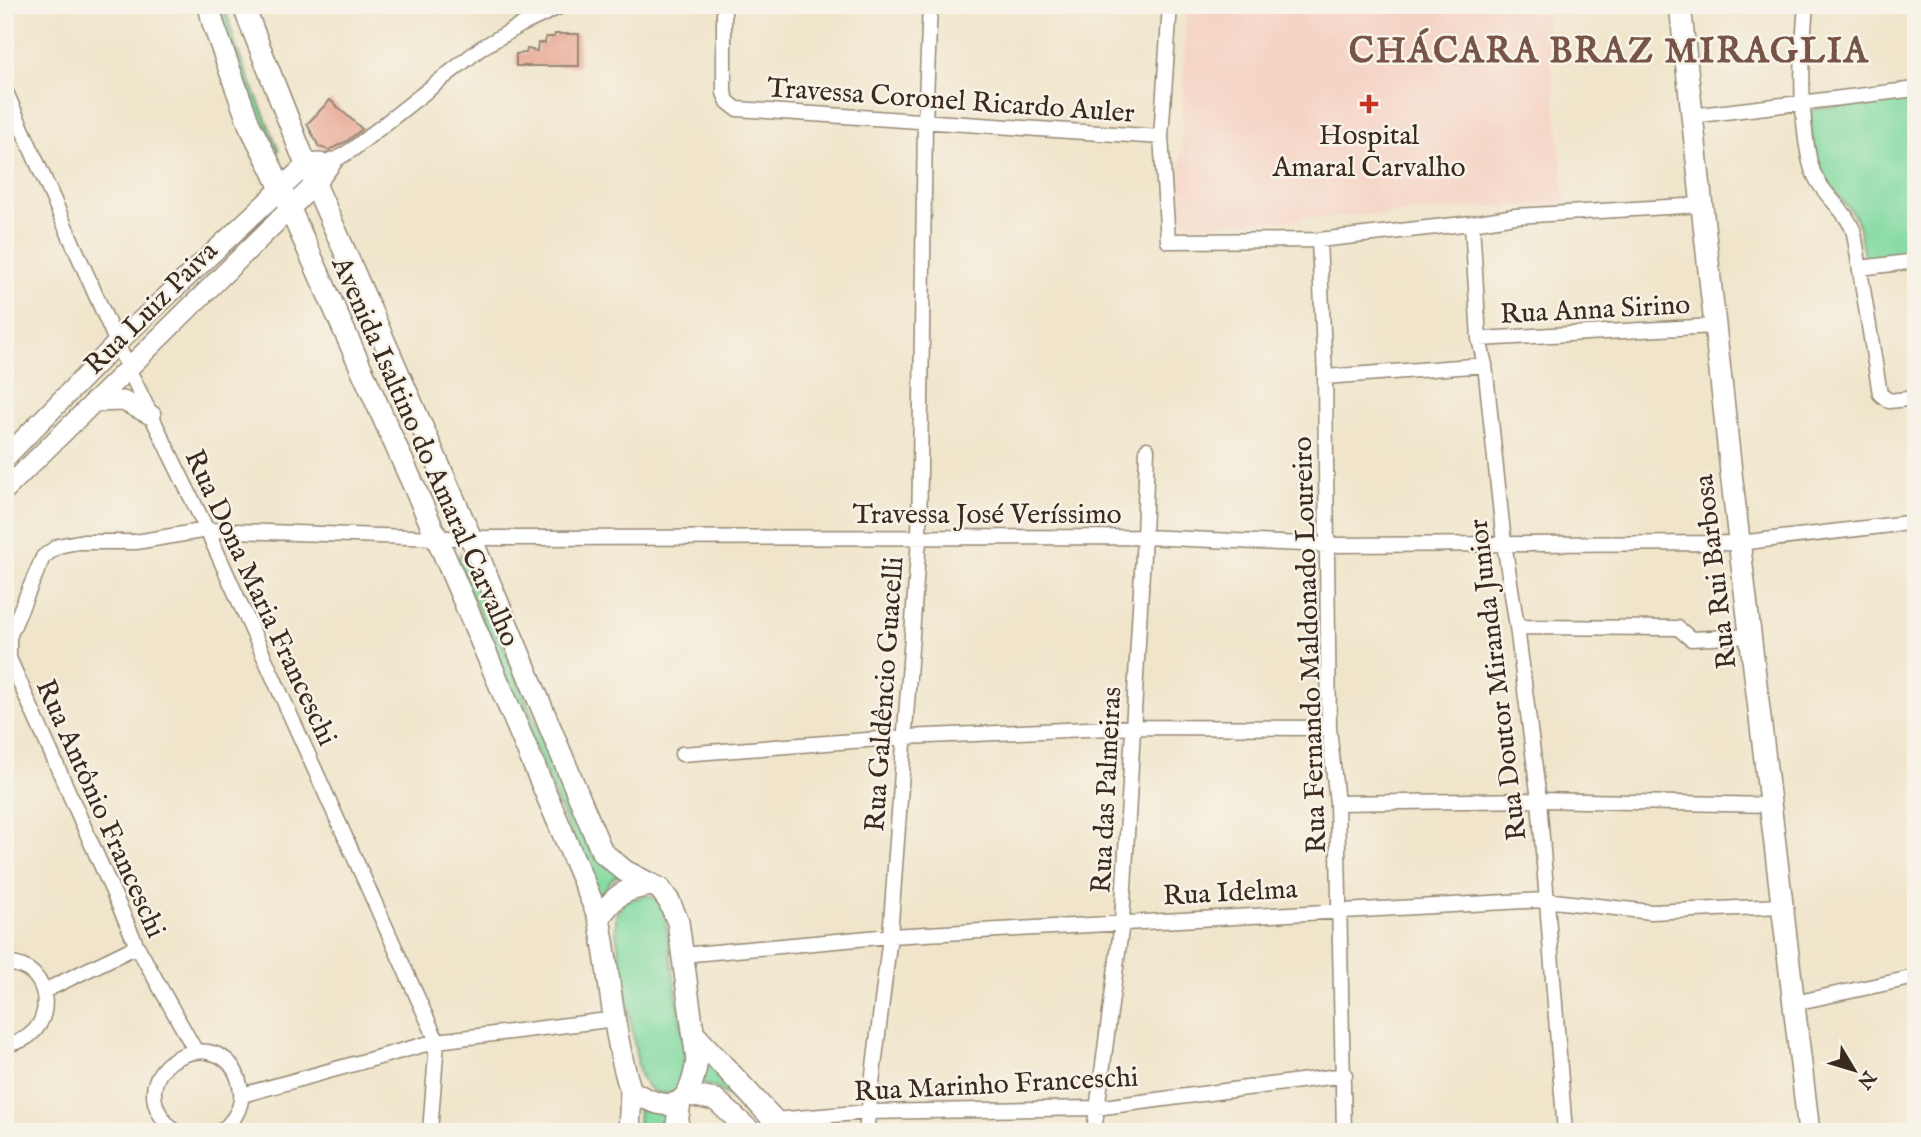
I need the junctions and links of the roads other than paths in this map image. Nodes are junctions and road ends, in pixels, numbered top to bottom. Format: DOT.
graph roads {
  1 [pos="209,5"];
  2 [pos="243,5"];
  3 [pos="563,5"];
  4 [pos="724,5"];
  5 [pos="930,5"];
  6 [pos="1170,5"];
  7 [pos="1680,5"];
  8 [pos="1806,5"];
  9 [pos="1916,89"];
  10 [pos="5,90"];
  11 [pos="1802,102"];
  12 [pos="1691,116"];
  13 [pos="925,122"];
  14 [pos="1161,138"];
  15 [pos="332,162"];
  16 [pos="311,174"];
  17 [pos="281,189"];
  18 [pos="1701,205"];
  19 [pos="290,209"];
  20 [pos="1472,223"];
  21 [pos="1320,240"];
  22 [pos="1916,261"];
  23 [pos="1860,268"];
  24 [pos="1714,326"];
  25 [pos="1479,339"];
  26 [pos="117,343"];
  27 [pos="1485,365"];
  28 [pos="128,368"];
  29 [pos="1325,377"];
  30 [pos="1916,398"];
  31 [pos="93,402"];
  32 [pos="151,415"];
  33 [pos="1147,449"];
  34 [pos="5,458"];
  35 [pos="5,490"];
  36 [pos="1916,522"];
  37 [pos="207,530"];
  38 [pos="1144,537"];
  39 [pos="437,538"];
  40 [pos="471,538"];
  41 [pos="919,539"];
  42 [pos="1504,542"];
  43 [pos="1739,543"];
  44 [pos="1327,545"];
  45 [pos="58,546"];
  46 [pos="1517,627"];
  47 [pos="1750,636"];
  48 [pos="1133,727"];
  49 [pos="1329,728"];
  50 [pos="906,737"];
  51 [pos="682,754"];
  52 [pos="1539,800"];
  53 [pos="1337,803"];
  54 [pos="1770,804"];
  55 [pos="652,885"];
  56 [pos="1545,900"];
  57 [pos="1782,906"];
  58 [pos="1340,909"];
  59 [pos="599,918"];
  60 [pos="1122,922"];
  61 [pos="890,936"];
  62 [pos="136,946"];
  63 [pos="682,955"];
  64 [pos="5,964"];
  65 [pos="1916,977"];
  66 [pos="44,991"];
  67 [pos="1794,1003"];
  68 [pos="616,1018"];
  69 [pos="693,1033"];
  70 [pos="437,1041"];
  71 [pos="5,1044"];
  72 [pos="195,1050"];
  73 [pos="1345,1075"];
  74 [pos="631,1091"];
  75 [pos="242,1095"];
  76 [pos="684,1099"];
  77 [pos="1096,1108"];
  78 [pos="868,1112"];
  79 [pos="781,1126"];
  80 [pos="175,1132"];
  81 [pos="219,1132"];
  82 [pos="430,1132"];
  83 [pos="629,1132"];
  84 [pos="676,1132"];
  85 [pos="751,1132"];
  86 [pos="866,1132"];
  87 [pos="1094,1132"];
  88 [pos="1344,1132"];
  89 [pos="1565,1132"];
  90 [pos="1810,1132"];
  1 -- 17 [label="main road, Avenida Isaltino do Amaral Carvalho"];
  2 -- 16 [label="main road, Avenida Isaltino do Amaral Carvalho"];
  3 -- 15 [label="street, Rua Luiz Paiva"];
  4 -- 13 [label="street, Travessa Coronel Ricardo Auler"];
  5 -- 13 [label="street, Rua Galdêncio Guacelli"];
  6 -- 14 [label="street"];
  7 -- 12 [label="main road, Rua Rui Barbosa"];
  8 -- 11 [label="street"];
  9 -- 11 [label="street"];
  10 -- 26 [label="street, Rua Dona Maria Franceschi"];
  11 -- 12 [label="street"];
  11 -- 23 [label="street"];
  12 -- 18 [label="main road, Rua Rui Barbosa"];
  13 -- 14 [label="street, Travessa Coronel Ricardo Auler"];
  13 -- 41 [label="street, Rua Galdêncio Guacelli"];
  14 -- 21 [label="street"];
  15 -- 16 [label="street, Rua Luiz Paiva"];
  16 -- 17 [label="street, Rua Luiz Paiva"];
  16 -- 19 [label="street, Rua Luiz Paiva"];
  16 -- 40 [label="main road, Avenida Isaltino do Amaral Carvalho"];
  17 -- 19 [label="main road, Avenida Isaltino do Amaral Carvalho"];
  17 -- 26 [label="street, Rua Luiz Paiva"];
  18 -- 20 [label="street"];
  18 -- 24 [label="main road, Rua Rui Barbosa"];
  19 -- 28 [label="street, Rua Luiz Paiva"];
  19 -- 39 [label="main road, Avenida Isaltino do Amaral Carvalho"];
  20 -- 21 [label="street"];
  20 -- 25 [label="street, Rua Doutor Miranda Junior"];
  21 -- 29 [label="street, Rua Fernando Maldonado Loureiro"];
  22 -- 23 [label="street"];
  23 -- 30 [label="street"];
  24 -- 25 [label="street, Rua Anna Sirino"];
  24 -- 43 [label="main road, Rua Rui Barbosa"];
  25 -- 27 [label="street, Rua Doutor Miranda Junior"];
  26 -- 28 [label="street, Rua Dona Maria Franceschi"];
  26 -- 34 [label="street, Rua Luiz Paiva"];
  27 -- 29 [label="street, Rua Anna Sirino"];
  27 -- 42 [label="street, Rua Doutor Miranda Junior"];
  28 -- 31 [label="street, Rua Luiz Paiva"];
  28 -- 32 [label="street, Rua Dona Maria Franceschi"];
  29 -- 44 [label="street, Rua Fernando Maldonado Loureiro"];
  31 -- 32 [label="street"];
  31 -- 35 [label="street, Rua Luiz Paiva"];
  32 -- 37 [label="street, Rua Dona Maria Franceschi"];
  33 -- 38 [label="street, Rua das Palmeiras"];
  36 -- 43 [label="street, Travessa José Veríssimo"];
  37 -- 39 [label="street, Travessa José Veríssimo"];
  37 -- 45 [label="street, Travessa José Veríssimo"];
  37 -- 70 [label="street, Rua Dona Maria Franceschi"];
  38 -- 41 [label="street, Travessa José Veríssimo"];
  38 -- 44 [label="street, Travessa José Veríssimo"];
  38 -- 48 [label="street, Rua das Palmeiras"];
  39 -- 40 [label="street, Travessa José Veríssimo"];
  39 -- 59 [label="main road, Avenida Isaltino do Amaral Carvalho"];
  40 -- 41 [label="street, Travessa José Veríssimo"];
  40 -- 55 [label="main road, Avenida Isaltino do Amaral Carvalho"];
  41 -- 50 [label="street, Rua Galdêncio Guacelli"];
  42 -- 43 [label="street, Travessa José Veríssimo"];
  42 -- 44 [label="street, Travessa José Veríssimo"];
  42 -- 46 [label="street, Rua Doutor Miranda Junior"];
  43 -- 47 [label="main road, Rua Rui Barbosa"];
  44 -- 49 [label="street, Rua Fernando Maldonado Loureiro"];
  45 -- 62 [label="street, Rua Antônio Franceschi"];
  46 -- 47 [label="street"];
  46 -- 52 [label="street, Rua Doutor Miranda Junior"];
  47 -- 54 [label="main road, Rua Rui Barbosa"];
  48 -- 49 [label="street"];
  48 -- 50 [label="street"];
  48 -- 60 [label="street, Rua das Palmeiras"];
  49 -- 53 [label="street, Rua Fernando Maldonado Loureiro"];
  50 -- 51 [label="street"];
  50 -- 61 [label="street, Rua Galdêncio Guacelli"];
  52 -- 53 [label="street"];
  52 -- 54 [label="street"];
  52 -- 56 [label="street, Rua Doutor Miranda Junior"];
  53 -- 58 [label="street, Rua Fernando Maldonado Loureiro"];
  54 -- 57 [label="main road, Rua Rui Barbosa"];
  55 -- 59 [label="main road"];
  55 -- 63 [label="main road"];
  56 -- 57 [label="street, Rua Idelma"];
  56 -- 58 [label="street, Rua Idelma"];
  56 -- 89 [label="street, Rua Doutor Miranda Junior"];
  57 -- 67 [label="main road, Rua Rui Barbosa"];
  58 -- 60 [label="street, Rua Idelma"];
  58 -- 73 [label="street, Rua Fernando Maldonado Loureiro"];
  59 -- 68 [label="main road, Avenida Isaltino do Amaral Carvalho"];
  60 -- 61 [label="street, Rua Idelma"];
  60 -- 77 [label="street, Rua das Palmeiras"];
  61 -- 63 [label="street, Rua Idelma"];
  61 -- 78 [label="street, Rua Galdêncio Guacelli"];
  62 -- 66 [label="street"];
  62 -- 72 [label="street, Rua Antônio Franceschi"];
  63 -- 69 [label="main road"];
  64 -- 66 [label="street"];
  65 -- 67 [label="street"];
  66 -- 71 [label="street"];
  67 -- 90 [label="main road, Rua Rui Barbosa"];
  68 -- 70 [label="street"];
  68 -- 74 [label="main road, Avenida Isaltino do Amaral Carvalho"];
  69 -- 76 [label="main road"];
  69 -- 79 [label="main road"];
  70 -- 75 [label="street"];
  70 -- 82 [label="street, Rua Dona Maria Franceschi"];
  72 -- 75 [label="street"];
  72 -- 80 [label="street"];
  73 -- 77 [label="street, Rua Marinho Franceschi"];
  73 -- 88 [label="street, Rua Fernando Maldonado Loureiro"];
  74 -- 76 [label="main road"];
  74 -- 83 [label="main road, Avenida Isaltino do Amaral Carvalho"];
  75 -- 81 [label="street"];
  76 -- 84 [label="main road"];
  76 -- 85 [label="main road"];
  77 -- 78 [label="street, Rua Marinho Franceschi"];
  77 -- 87 [label="street, Rua das Palmeiras"];
  78 -- 79 [label="street, Rua Marinho Franceschi"];
  78 -- 86 [label="street, Rua Galdêncio Guacelli"];
}
